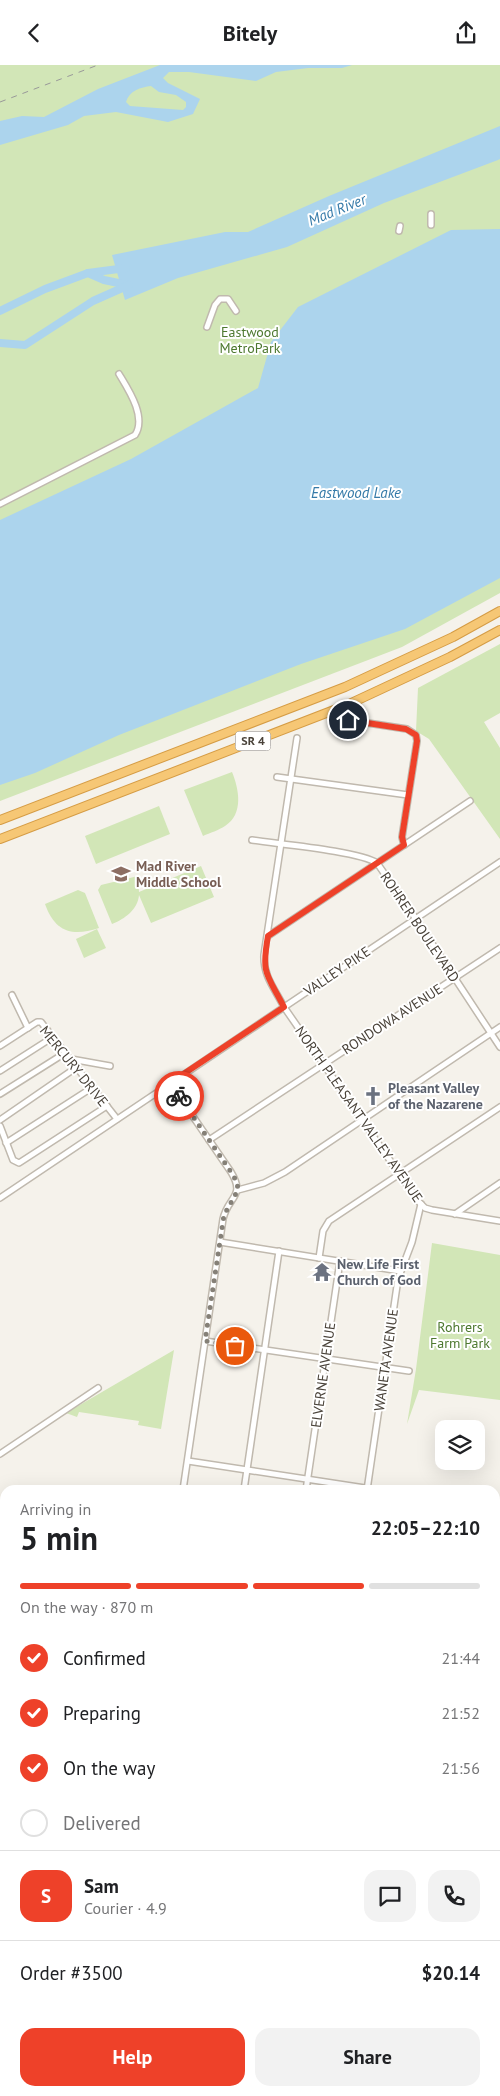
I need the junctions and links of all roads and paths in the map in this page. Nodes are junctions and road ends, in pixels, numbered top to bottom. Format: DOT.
graph roads {
  1 [pos="431,214"];
  2 [pos="431,225"];
  3 [pos="236,311"];
  4 [pos="206,327"];
  5 [pos="119,374"];
  6 [pos="0,504"];
  7 [pos="500,611"];
  8 [pos="500,630"];
  9 [pos="334,724"];
  10 [pos="297,738"];
  11 [pos="277,777"];
  12 [pos="291,779"];
  13 [pos="408,795"];
  14 [pos="470,801"];
  15 [pos="0,820"];
  16 [pos="0,839"];
  17 [pos="252,840"];
  18 [pos="281,845"];
  19 [pos="404,845"];
  20 [pos="500,862"];
  21 [pos="377,863"];
  22 [pos="416,919"];
  23 [pos="268,936"];
  24 [pos="500,948"];
  25 [pos="454,978"];
  26 [pos="12,995"];
  27 [pos="284,1007"];
  28 [pos="28,1027"];
  29 [pos="500,1027"];
  30 [pos="491,1033"];
  31 [pos="53,1037"];
  32 [pos="0,1046"];
  33 [pos="500,1047"];
  34 [pos="65,1053"];
  35 [pos="70,1059"];
  36 [pos="324,1065"];
  37 [pos="110,1066"];
  38 [pos="77,1067"];
  39 [pos="0,1071"];
  40 [pos="170,1083"];
  41 [pos="93,1087"];
  42 [pos="0,1094"];
  43 [pos="107,1106"];
  44 [pos="500,1107"];
  45 [pos="117,1119"];
  46 [pos="0,1120"];
  47 [pos="362,1121"];
  48 [pos="0,1126"];
  49 [pos="209,1140"];
  50 [pos="6,1143"];
  51 [pos="399,1175"];
  52 [pos="500,1183"];
  53 [pos="238,1190"];
  54 [pos="0,1198"];
  55 [pos="421,1204"];
  56 [pos="455,1214"];
  57 [pos="500,1221"];
  58 [pos="220,1242"];
  59 [pos="279,1251"];
  60 [pos="319,1258"];
  61 [pos="340,1261"];
  62 [pos="400,1271"];
  63 [pos="205,1341"];
  64 [pos="264,1350"];
  65 [pos="325,1359"];
  66 [pos="385,1368"];
  67 [pos="409,1371"];
  68 [pos="98,1388"];
  69 [pos="0,1453"];
  70 [pos="188,1461"];
  71 [pos="247,1470"];
  72 [pos="308,1479"];
  73 [pos="184,1485"];
  74 [pos="245,1485"];
  75 [pos="307,1485"];
  76 [pos="343,1485"];
  77 [pos="368,1485"];
  1 -- 2 [label="street"];
  3 -- 4 [label="street"];
  5 -- 6 [label="street"];
  7 -- 15 [label="highway, SR 4"];
  8 -- 16 [label="highway, SR 4"];
  9 -- 13 [label="street"];
  10 -- 12 [label="street, NORTH PLEASANT VALLEY AVENUE"];
  11 -- 12 [label="street"];
  12 -- 13 [label="street"];
  12 -- 18 [label="street, NORTH PLEASANT VALLEY AVENUE"];
  13 -- 19 [label="street"];
  14 -- 19 [label="street"];
  17 -- 18 [label="street, ROHRER BOULEVARD"];
  18 -- 21 [label="street, ROHRER BOULEVARD"];
  18 -- 23 [label="street, NORTH PLEASANT VALLEY AVENUE"];
  19 -- 21 [label="street"];
  20 -- 22 [label="street, VALLEY PIKE"];
  21 -- 22 [label="street, ROHRER BOULEVARD"];
  21 -- 23 [label="street"];
  22 -- 25 [label="street, ROHRER BOULEVARD"];
  22 -- 27 [label="street, VALLEY PIKE"];
  23 -- 27 [label="street, NORTH PLEASANT VALLEY AVENUE"];
  24 -- 25 [label="street, RONDOWA AVENUE"];
  25 -- 30 [label="street, ROHRER BOULEVARD"];
  25 -- 36 [label="street, RONDOWA AVENUE"];
  26 -- 28 [label="street"];
  27 -- 36 [label="street, NORTH PLEASANT VALLEY AVENUE"];
  27 -- 40 [label="street, VALLEY PIKE"];
  28 -- 31 [label="street, MERCURY DRIVE"];
  28 -- 32 [label="street"];
  29 -- 30 [label="street"];
  30 -- 33 [label="street, ROHRER BOULEVARD"];
  30 -- 47 [label="street"];
  31 -- 34 [label="street, MERCURY DRIVE"];
  31 -- 39 [label="street"];
  34 -- 35 [label="street, MERCURY DRIVE"];
  34 -- 42 [label="street"];
  35 -- 37 [label="street"];
  35 -- 38 [label="street, MERCURY DRIVE"];
  36 -- 47 [label="street, NORTH PLEASANT VALLEY AVENUE"];
  36 -- 49 [label="street, RONDOWA AVENUE"];
  38 -- 41 [label="street, MERCURY DRIVE"];
  38 -- 46 [label="street"];
  40 -- 45 [label="street, VALLEY PIKE"];
  40 -- 49 [label="street"];
  41 -- 43 [label="street, MERCURY DRIVE"];
  41 -- 50 [label="street"];
  43 -- 45 [label="street, MERCURY DRIVE"];
  43 -- 50 [label="street"];
  44 -- 51 [label="street"];
  45 -- 54 [label="street, VALLEY PIKE"];
  47 -- 51 [label="street, NORTH PLEASANT VALLEY AVENUE"];
  47 -- 53 [label="street"];
  48 -- 50 [label="street"];
  49 -- 53 [label="street"];
  51 -- 55 [label="street, NORTH PLEASANT VALLEY AVENUE"];
  51 -- 60 [label="street"];
  52 -- 56 [label="street"];
  53 -- 58 [label="street"];
  55 -- 56 [label="street, NORTH PLEASANT VALLEY AVENUE"];
  55 -- 62 [label="street, WANETA AVENUE"];
  56 -- 57 [label="street, NORTH PLEASANT VALLEY AVENUE"];
  58 -- 59 [label="street"];
  58 -- 63 [label="street"];
  59 -- 60 [label="street"];
  59 -- 64 [label="street"];
  60 -- 61 [label="street"];
  61 -- 62 [label="street"];
  61 -- 65 [label="street, ELVERNE AVENUE"];
  62 -- 66 [label="street, WANETA AVENUE"];
  63 -- 64 [label="street"];
  63 -- 70 [label="street"];
  64 -- 65 [label="street"];
  64 -- 71 [label="street"];
  65 -- 66 [label="street"];
  65 -- 72 [label="street, ELVERNE AVENUE"];
  66 -- 67 [label="street"];
  66 -- 77 [label="street, WANETA AVENUE"];
  68 -- 69 [label="street"];
  70 -- 71 [label="street"];
  70 -- 73 [label="street"];
  71 -- 72 [label="street"];
  71 -- 74 [label="street"];
  72 -- 75 [label="street, ELVERNE AVENUE"];
  72 -- 76 [label="street"];
}
